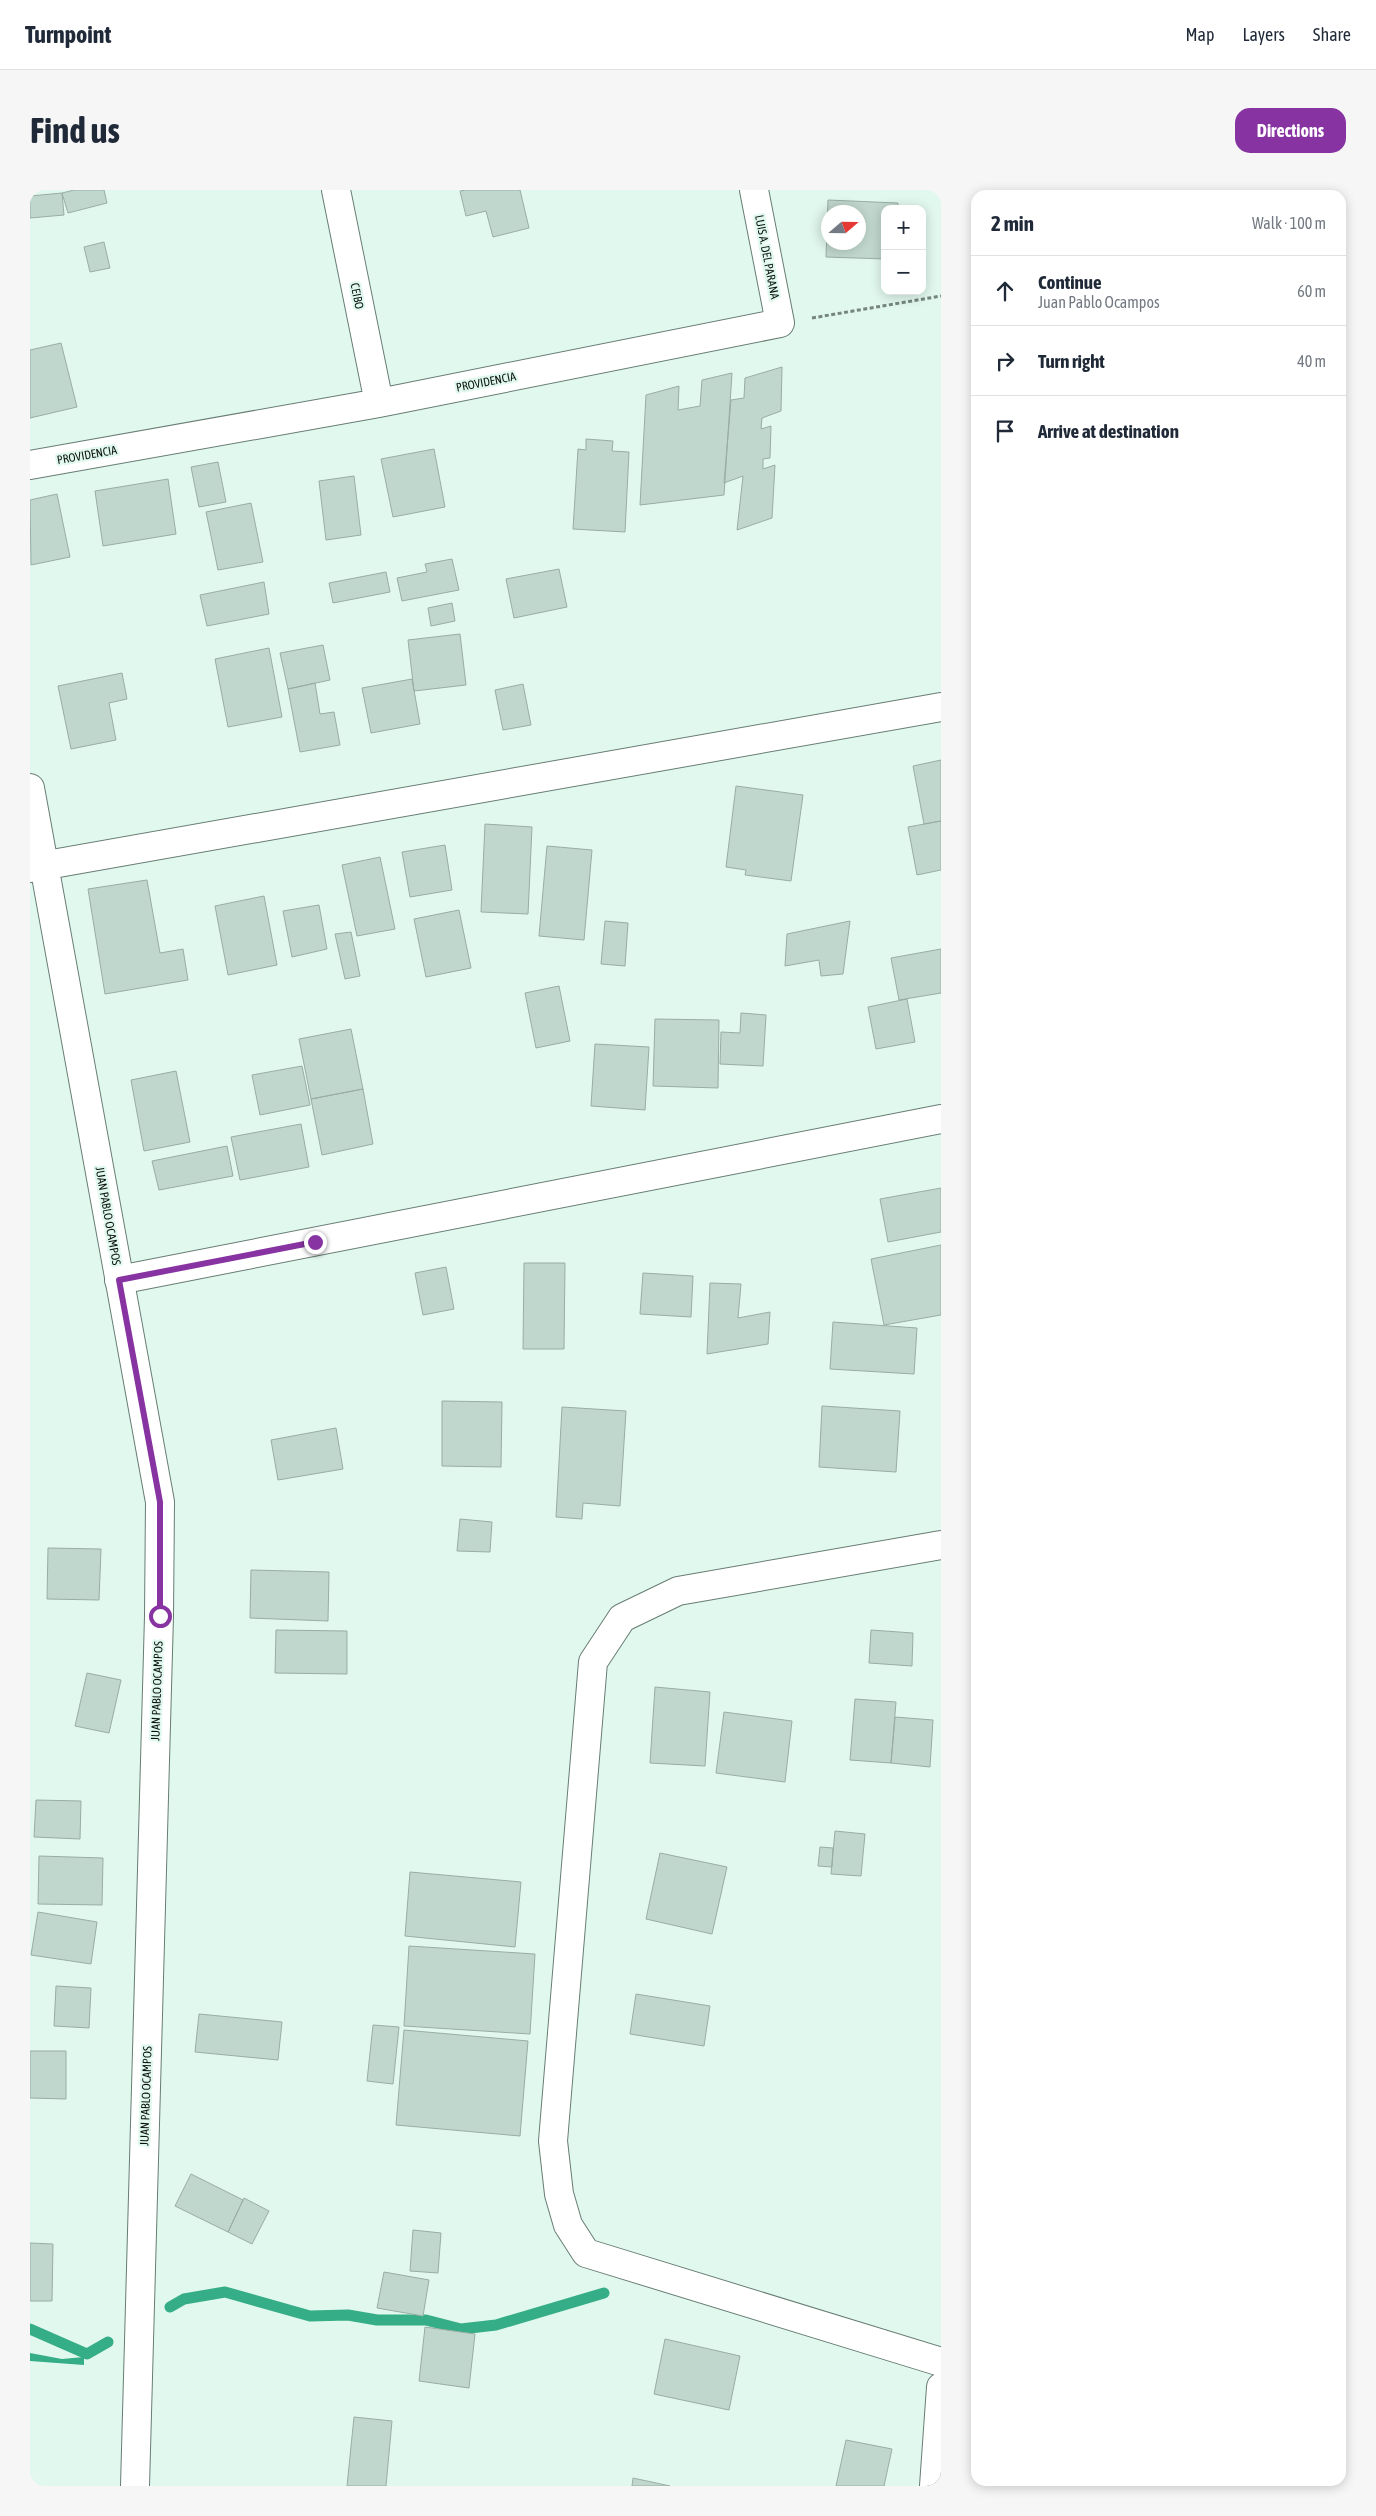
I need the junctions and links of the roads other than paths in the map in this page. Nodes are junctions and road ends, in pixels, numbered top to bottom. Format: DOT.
graph roads {
  1 [pos="336,190"];
  2 [pos="754,190"];
  3 [pos="780,323"];
  4 [pos="379,403"];
  5 [pos="30,466"];
  6 [pos="941,708"];
  7 [pos="30,788"];
  8 [pos="37,866"];
  9 [pos="941,1119"];
  10 [pos="119,1280"];
  11 [pos="941,1545"];
  12 [pos="941,2362"];
  13 [pos="941,2387"];
  14 [pos="135,2486"];
  15 [pos="934,2486"];
  1 -- 4 [label="street, CEIBO"];
  2 -- 3 [label="street, LUIS A. DEL PARANA"];
  3 -- 4 [label="street, PROVIDENCIA"];
  4 -- 5 [label="street, PROVIDENCIA"];
  6 -- 8 [label="street"];
  7 -- 8 [label="street, JUAN PABLO OCAMPOS"];
  8 -- 10 [label="street, JUAN PABLO OCAMPOS"];
  9 -- 10 [label="street"];
  10 -- 14 [label="street, JUAN PABLO OCAMPOS"];
  11 -- 12 [label="street"];
  13 -- 15 [label="street"];
}
